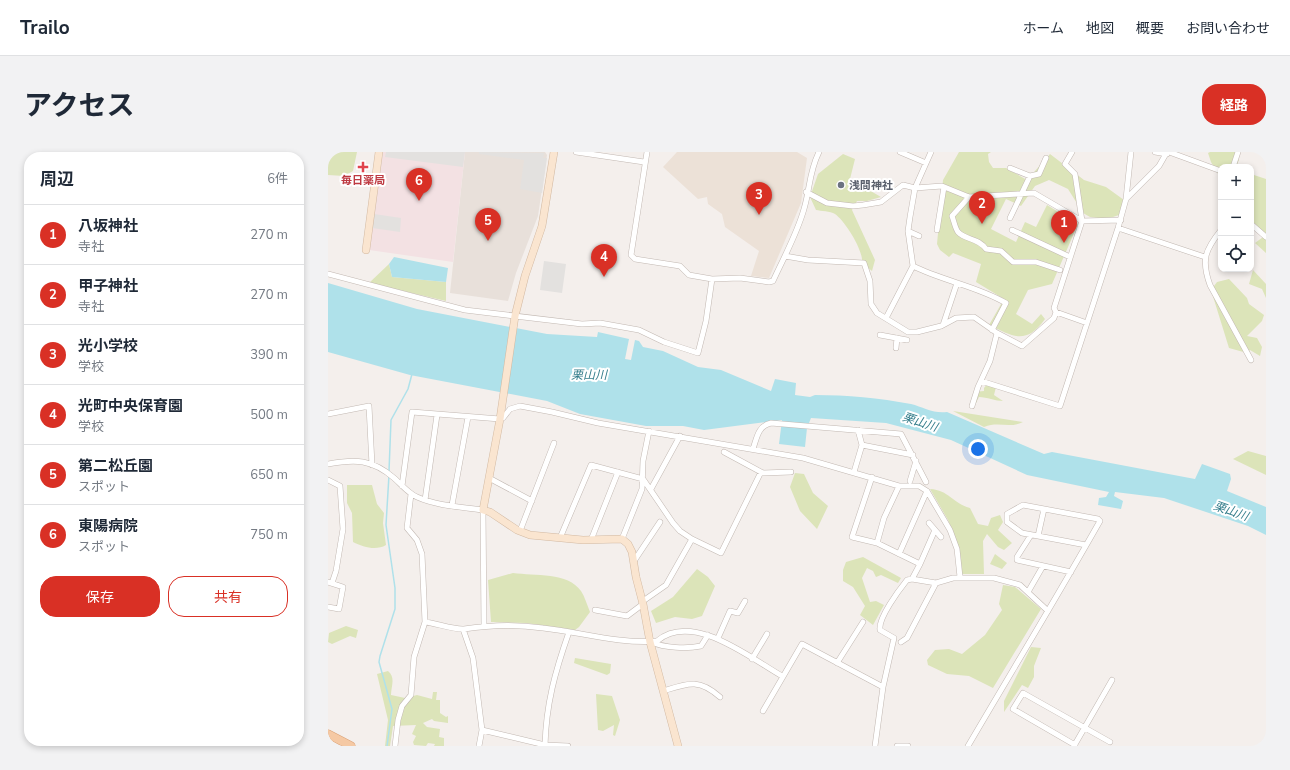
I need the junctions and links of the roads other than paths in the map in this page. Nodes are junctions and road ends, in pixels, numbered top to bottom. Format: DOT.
graph roads {
  1 [pos="379,152"];
  2 [pos="554,152"];
  3 [pos="576,152"];
  4 [pos="647,152"];
  5 [pos="818,152"];
  6 [pos="900,152"];
  7 [pos="931,152"];
  8 [pos="1072,152"];
  9 [pos="1131,152"];
  10 [pos="1155,152"];
  11 [pos="1238,152"];
  12 [pos="1168,153"];
  13 [pos="1046,158"];
  14 [pos="644,162"];
  15 [pos="926,163"];
  16 [pos="1234,164"];
  17 [pos="1010,168"];
  18 [pos="1218,170"];
  19 [pos="1030,176"];
  20 [pos="944,187"];
  21 [pos="915,188"];
  22 [pos="806,192"];
  23 [pos="1021,193"];
  24 [pos="969,197"];
  25 [pos="1126,199"];
  26 [pos="1010,218"];
  27 [pos="1121,220"];
  28 [pos="1082,222"];
  29 [pos="1254,227"];
  30 [pos="1118,228"];
  31 [pos="937,230"];
  32 [pos="1012,230"];
  33 [pos="908,232"];
  34 [pos="1218,234"];
  35 [pos="919,236"];
  36 [pos="1266,237"];
  37 [pos="366,250"];
  38 [pos="785,256"];
  39 [pos="1070,257"];
  40 [pos="1205,257"];
  41 [pos="913,266"];
  42 [pos="1060,270"];
  43 [pos="328,274"];
  44 [pos="712,279"];
  45 [pos="957,283"];
  46 [pos="1056,312"];
  47 [pos="515,316"];
  48 [pos="886,318"];
  49 [pos="1087,324"];
  50 [pos="943,325"];
  51 [pos="994,331"];
  52 [pos="880,335"];
  53 [pos="897,338"];
  54 [pos="907,340"];
  55 [pos="896,348"];
  56 [pos="1251,360"];
  57 [pos="981,381"];
  58 [pos="972,406"];
  59 [pos="328,414"];
  60 [pos="437,415"];
  61 [pos="468,417"];
  62 [pos="500,419"];
  63 [pos="858,430"];
  64 [pos="648,431"];
  65 [pos="680,436"];
  66 [pos="554,443"];
  67 [pos="862,445"];
  68 [pos="753,449"];
  69 [pos="724,452"];
  70 [pos="913,455"];
  71 [pos="916,461"];
  72 [pos="328,464"];
  73 [pos="372,465"];
  74 [pos="618,472"];
  75 [pos="761,472"];
  76 [pos="791,472"];
  77 [pos="854,472"];
  78 [pos="872,477"];
  79 [pos="489,478"];
  80 [pos="642,479"];
  81 [pos="328,480"];
  82 [pos="910,481"];
  83 [pos="926,482"];
  84 [pos="402,486"];
  85 [pos="899,486"];
  86 [pos="651,489"];
  87 [pos="927,491"];
  88 [pos="411,494"];
  89 [pos="425,500"];
  90 [pos="532,501"];
  91 [pos="452,505"];
  92 [pos="483,510"];
  93 [pos="1044,510"];
  94 [pos="660,522"];
  95 [pos="929,523"];
  96 [pos="934,530"];
  97 [pos="520,531"];
  98 [pos="1031,535"];
  99 [pos="1038,536"];
  100 [pos="942,537"];
  101 [pos="560,538"];
  102 [pos="622,539"];
  103 [pos="692,539"];
  104 [pos="591,540"];
  105 [pos="877,543"];
  106 [pos="1086,545"];
  107 [pos="899,554"];
  108 [pos="634,561"];
  109 [pos="920,564"];
  110 [pos="1043,566"];
  111 [pos="1071,572"];
  112 [pos="960,577"];
  113 [pos="912,579"];
  114 [pos="330,582"];
  115 [pos="936,583"];
  116 [pos="1028,592"];
  117 [pos="745,601"];
  118 [pos="643,603"];
  119 [pos="328,607"];
  120 [pos="595,610"];
  121 [pos="1048,611"];
  122 [pos="425,622"];
  123 [pos="863,622"];
  124 [pos="484,626"];
  125 [pos="463,629"];
  126 [pos="569,632"];
  127 [pos="767,634"];
  128 [pos="708,635"];
  129 [pos="718,638"];
  130 [pos="650,642"];
  131 [pos="901,642"];
  132 [pos="752,660"];
  133 [pos="837,663"];
  134 [pos="782,676"];
  135 [pos="1112,680"];
  136 [pos="883,687"];
  137 [pos="663,691"];
  138 [pos="720,697"];
  139 [pos="763,711"];
  140 [pos="1084,728"];
  141 [pos="482,730"];
  142 [pos="328,734"];
  143 [pos="1110,742"];
  144 [pos="1074,745"];
  145 [pos="351,746"];
  146 [pos="395,746"];
  147 [pos="479,746"];
  148 [pos="545,746"];
  149 [pos="568,746"];
  150 [pos="678,746"];
  151 [pos="875,746"];
  152 [pos="897,746"];
  153 [pos="908,746"];
  154 [pos="968,746"];
  1 -- 37 [label="street"];
  2 -- 47 [label="street"];
  3 -- 14 [label="street"];
  4 -- 14 [label="street"];
  5 -- 22 [label="street"];
  6 -- 15 [label="street"];
  7 -- 15 [label="street"];
  8 -- 28 [label="street"];
  9 -- 25 [label="street"];
  10 -- 12 [label="street"];
  11 -- 16 [label="street"];
  12 -- 18 [label="street"];
  12 -- 25 [label="street"];
  13 -- 19 [label="street"];
  14 -- 44 [label="street"];
  15 -- 21 [label="street"];
  17 -- 19 [label="street"];
  19 -- 23 [label="street"];
  20 -- 21 [label="street"];
  20 -- 24 [label="street"];
  20 -- 31 [label="street"];
  21 -- 22 [label="street"];
  21 -- 33 [label="street"];
  22 -- 38 [label="street"];
  23 -- 24 [label="street"];
  23 -- 26 [label="street"];
  23 -- 28 [label="street"];
  24 -- 42 [label="street"];
  25 -- 27 [label="street"];
  27 -- 28 [label="street"];
  27 -- 30 [label="street"];
  28 -- 39 [label="street"];
  29 -- 36 [label="street"];
  30 -- 40 [label="street"];
  30 -- 49 [label="street"];
  32 -- 39 [label="street"];
  33 -- 35 [label="street"];
  33 -- 41 [label="street"];
  34 -- 40 [label="street"];
  38 -- 44 [label="street"];
  38 -- 48 [label="street"];
  39 -- 46 [label="street"];
  40 -- 56 [label="street"];
  41 -- 45 [label="street"];
  41 -- 48 [label="street"];
  43 -- 47 [label="street"];
  44 -- 47 [label="street"];
  45 -- 50 [label="street"];
  45 -- 51 [label="street"];
  46 -- 49 [label="street"];
  46 -- 51 [label="street"];
  47 -- 62 [label="street"];
  48 -- 50 [label="street"];
  49 -- 57 [label="street"];
  50 -- 51 [label="street"];
  51 -- 57 [label="street"];
  52 -- 53 [label="street"];
  53 -- 54 [label="street"];
  53 -- 55 [label="street"];
  57 -- 58 [label="street"];
  59 -- 73 [label="street"];
  60 -- 61 [label="street"];
  60 -- 84 [label="street"];
  60 -- 89 [label="street"];
  61 -- 62 [label="street"];
  61 -- 91 [label="street"];
  62 -- 64 [label="street"];
  62 -- 79 [label="street"];
  63 -- 67 [label="street"];
  63 -- 68 [label="street"];
  63 -- 70 [label="street"];
  64 -- 65 [label="street"];
  64 -- 80 [label="street"];
  65 -- 68 [label="street"];
  65 -- 86 [label="street"];
  66 -- 90 [label="street"];
  67 -- 70 [label="street"];
  67 -- 77 [label="street"];
  68 -- 77 [label="street"];
  69 -- 75 [label="street"];
  70 -- 71 [label="street"];
  71 -- 82 [label="street"];
  71 -- 83 [label="street"];
  72 -- 73 [label="street"];
  73 -- 84 [label="street"];
  74 -- 80 [label="street"];
  74 -- 101 [label="street"];
  74 -- 104 [label="street"];
  75 -- 76 [label="street"];
  75 -- 103 [label="street"];
  77 -- 78 [label="street"];
  78 -- 85 [label="street"];
  78 -- 105 [label="street"];
  79 -- 90 [label="street"];
  79 -- 92 [label="street"];
  80 -- 86 [label="street"];
  80 -- 102 [label="street"];
  81 -- 114 [label="street"];
  84 -- 88 [label="street"];
  85 -- 87 [label="street"];
  85 -- 105 [label="street"];
  86 -- 103 [label="street"];
  87 -- 107 [label="street"];
  87 -- 112 [label="street"];
  88 -- 89 [label="street"];
  88 -- 122 [label="street"];
  89 -- 91 [label="street"];
  90 -- 97 [label="street"];
  91 -- 92 [label="street"];
  92 -- 97 [label="street"];
  92 -- 124 [label="street"];
  93 -- 98 [label="street"];
  93 -- 99 [label="street"];
  93 -- 106 [label="street"];
  94 -- 108 [label="street"];
  95 -- 96 [label="street"];
  96 -- 100 [label="street"];
  96 -- 109 [label="street"];
  97 -- 101 [label="street"];
  98 -- 99 [label="street"];
  98 -- 110 [label="street"];
  99 -- 106 [label="street"];
  101 -- 104 [label="street"];
  102 -- 104 [label="street"];
  102 -- 108 [label="street"];
  103 -- 118 [label="street"];
  105 -- 107 [label="street"];
  106 -- 111 [label="street"];
  107 -- 109 [label="street"];
  108 -- 118 [label="street"];
  109 -- 113 [label="street"];
  110 -- 111 [label="street"];
  110 -- 116 [label="street"];
  111 -- 121 [label="street"];
  112 -- 115 [label="street"];
  112 -- 116 [label="street"];
  113 -- 115 [label="street"];
  113 -- 136 [label="street"];
  114 -- 119 [label="street"];
  115 -- 131 [label="street"];
  116 -- 121 [label="street"];
  117 -- 129 [label="street"];
  118 -- 120 [label="street"];
  118 -- 130 [label="street"];
  121 -- 154 [label="street"];
  122 -- 125 [label="street"];
  122 -- 146 [label="street"];
  123 -- 133 [label="street"];
  124 -- 125 [label="street"];
  124 -- 126 [label="street"];
  125 -- 141 [label="street"];
  126 -- 130 [label="street"];
  126 -- 148 [label="street"];
  127 -- 132 [label="street"];
  128 -- 129 [label="street"];
  128 -- 130 [label="street"];
  128 -- 130 [label="street"];
  129 -- 132 [label="street"];
  130 -- 137 [label="street"];
  132 -- 134 [label="street"];
  133 -- 134 [label="street"];
  133 -- 136 [label="street"];
  134 -- 139 [label="street"];
  135 -- 140 [label="street"];
  136 -- 151 [label="street"];
  137 -- 138 [label="street"];
  137 -- 150 [label="street"];
  140 -- 143 [label="street"];
  140 -- 144 [label="street"];
  140 -- 144 [label="street"];
  141 -- 147 [label="street"];
  141 -- 148 [label="street"];
  142 -- 145 [label="main road"];
  148 -- 149 [label="street"];
  152 -- 153 [label="street"];
}
